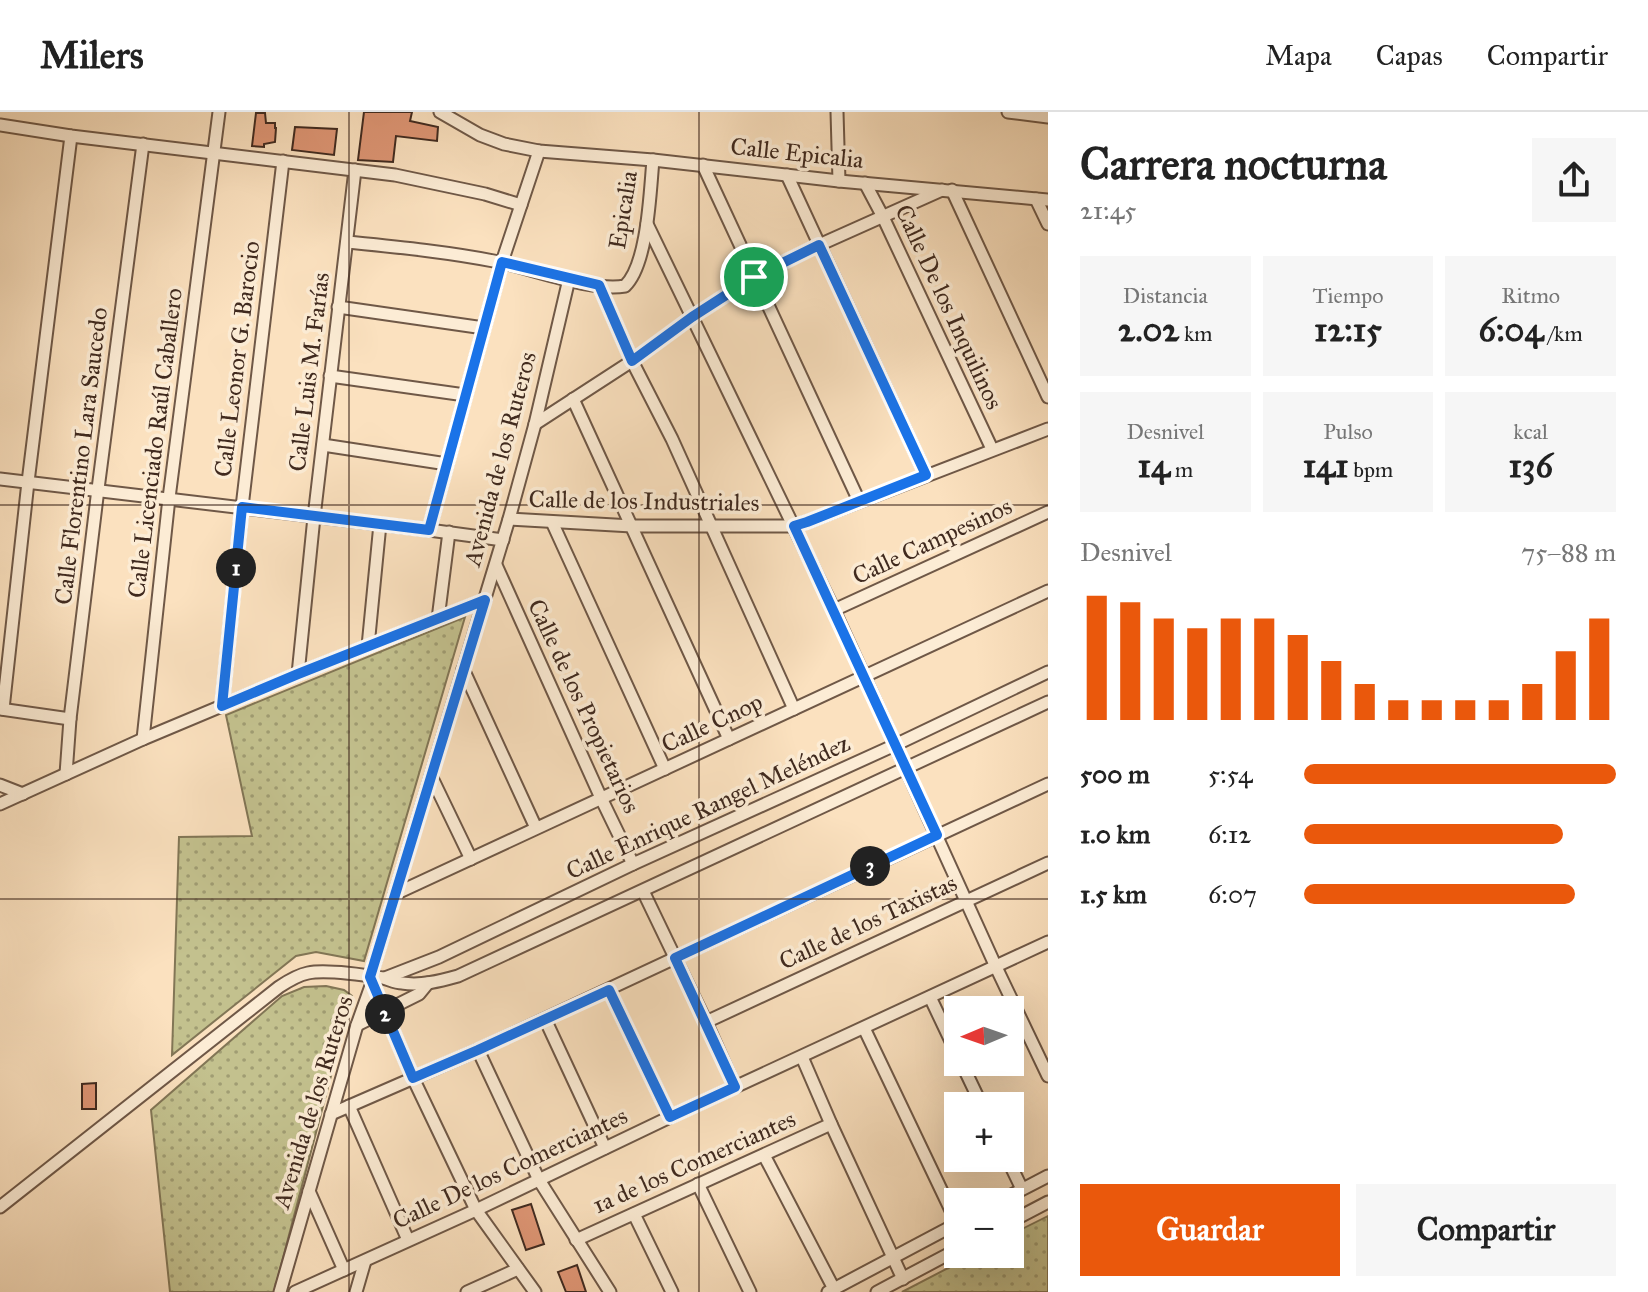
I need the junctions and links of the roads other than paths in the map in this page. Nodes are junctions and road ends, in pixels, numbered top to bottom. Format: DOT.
graph roads {
  1 [pos="219,112"];
  2 [pos="440,112"];
  3 [pos="837,112"];
  4 [pos="1008,112"];
  5 [pos="1048,117"];
  6 [pos="0,125"];
  7 [pos="71,136"];
  8 [pos="143,144"];
  9 [pos="539,151"];
  10 [pos="213,152"];
  11 [pos="653,160"];
  12 [pos="283,161"];
  13 [pos="703,165"];
  14 [pos="355,170"];
  15 [pos="787,175"];
  16 [pos="839,181"];
  17 [pos="865,183"];
  18 [pos="948,190"];
  19 [pos="1042,200"];
  20 [pos="521,205"];
  21 [pos="883,217"];
  22 [pos="647,224"];
  23 [pos="1048,224"];
  24 [pos="347,242"];
  25 [pos="819,245"];
  26 [pos="502,262"];
  27 [pos="754,277"];
  28 [pos="569,279"];
  29 [pos="599,285"];
  30 [pos="338,307"];
  31 [pos="692,317"];
  32 [pos="484,328"];
  33 [pos="632,361"];
  34 [pos="330,376"];
  35 [pos="465,395"];
  36 [pos="1048,397"];
  37 [pos="573,399"];
  38 [pos="535,424"];
  39 [pos="1048,429"];
  40 [pos="323,445"];
  41 [pos="992,449"];
  42 [pos="447,464"];
  43 [pos="926,475"];
  44 [pos="0,479"];
  45 [pos="28,482"];
  46 [pos="98,489"];
  47 [pos="169,498"];
  48 [pos="859,501"];
  49 [pos="242,507"];
  50 [pos="1048,512"];
  51 [pos="314,517"];
  52 [pos="509,519"];
  53 [pos="552,522"];
  54 [pos="380,524"];
  55 [pos="632,526"];
  56 [pos="712,526"];
  57 [pos="794,526"];
  58 [pos="429,530"];
  59 [pos="449,532"];
  60 [pos="503,540"];
  61 [pos="496,565"];
  62 [pos="1048,591"];
  63 [pos="485,600"];
  64 [pos="834,610"];
  65 [pos="438,619"];
  66 [pos="368,646"];
  67 [pos="463,669"];
  68 [pos="1048,672"];
  69 [pos="298,674"];
  70 [pos="864,677"];
  71 [pos="1048,702"];
  72 [pos="222,706"];
  73 [pos="2,709"];
  74 [pos="794,709"];
  75 [pos="70,719"];
  76 [pos="143,739"];
  77 [pos="729,739"];
  78 [pos="895,745"];
  79 [pos="906,768"];
  80 [pos="665,769"];
  81 [pos="66,774"];
  82 [pos="431,776"];
  83 [pos="1048,784"];
  84 [pos="0,785"];
  85 [pos="23,794"];
  86 [pos="601,798"];
  87 [pos="0,804"];
  88 [pos="536,828"];
  89 [pos="937,835"];
  90 [pos="471,859"];
  91 [pos="1048,863"];
  92 [pos="633,864"];
  93 [pos="643,891"];
  94 [pos="395,894"];
  95 [pos="966,900"];
  96 [pos="1048,942"];
  97 [pos="439,957"];
  98 [pos="675,958"];
  99 [pos="996,967"];
  100 [pos="384,978"];
  101 [pos="447,979"];
  102 [pos="371,980"];
  103 [pos="428,983"];
  104 [pos="609,990"];
  105 [pos="930,997"];
  106 [pos="384,1012"];
  107 [pos="545,1019"];
  108 [pos="706,1022"];
  109 [pos="357,1025"];
  110 [pos="944,1026"];
  111 [pos="864,1028"];
  112 [pos="478,1050"];
  113 [pos="802,1057"];
  114 [pos="1048,1076"];
  115 [pos="413,1078"];
  116 [pos="735,1087"];
  117 [pos="349,1106"];
  118 [pos="331,1114"];
  119 [pos="670,1117"];
  120 [pos="831,1124"];
  121 [pos="605,1148"];
  122 [pos="764,1155"];
  123 [pos="1048,1176"];
  124 [pos="539,1180"];
  125 [pos="698,1184"];
  126 [pos="1024,1188"];
  127 [pos="309,1191"];
  128 [pos="944,1194"];
  129 [pos="1048,1202"];
  130 [pos="0,1207"];
  131 [pos="476,1210"];
  132 [pos="634,1214"];
  133 [pos="1024,1215"];
  134 [pos="944,1230"];
  135 [pos="408,1240"];
  136 [pos="576,1240"];
  137 [pos="892,1257"];
  138 [pos="944,1257"];
  139 [pos="365,1261"];
  140 [pos="518,1269"];
  141 [pos="344,1270"];
  142 [pos="903,1279"];
  143 [pos="831,1291"];
  144 [pos="280,1292"];
  145 [pos="295,1292"];
  146 [pos="356,1292"];
  147 [pos="467,1292"];
  148 [pos="535,1292"];
  149 [pos="610,1292"];
  150 [pos="672,1292"];
  151 [pos="750,1292"];
  152 [pos="877,1292"];
  1 -- 10 [label="street, Calle Licenciado Raúl Caballero"];
  2 -- 9 [label="street, Calle Epicalia"];
  3 -- 16 [label="street"];
  4 -- 5 [label="street"];
  6 -- 7 [label="street"];
  7 -- 8 [label="street"];
  7 -- 45 [label="street"];
  8 -- 10 [label="street"];
  8 -- 46 [label="street, Calle Florentino Lara Saucedo"];
  9 -- 11 [label="street, Calle Epicalia"];
  9 -- 20 [label="street"];
  10 -- 12 [label="street"];
  10 -- 47 [label="street, Calle Licenciado Raúl Caballero"];
  11 -- 13 [label="street, Calle Epicalia"];
  11 -- 22 [label="street, Epicalia"];
  12 -- 14 [label="street"];
  12 -- 49 [label="street, Calle Leonor G. Barocio"];
  13 -- 15 [label="street, Calle Epicalia"];
  13 -- 27 [label="street"];
  14 -- 20 [label="street"];
  14 -- 24 [label="street, Calle Luis M. Farías"];
  15 -- 16 [label="street, Calle Epicalia"];
  15 -- 25 [label="street"];
  16 -- 17 [label="street, Calle Epicalia"];
  17 -- 18 [label="street, Calle Epicalia"];
  17 -- 21 [label="street, Calle De los Inquilinos"];
  18 -- 19 [label="street, Calle Epicalia"];
  18 -- 21 [label="street"];
  18 -- 36 [label="street"];
  19 -- 23 [label="street"];
  20 -- 26 [label="street"];
  21 -- 25 [label="street"];
  21 -- 41 [label="street, Calle De los Inquilinos"];
  22 -- 29 [label="street, Epicalia"];
  22 -- 31 [label="street"];
  24 -- 26 [label="street"];
  24 -- 30 [label="street, Calle Luis M. Farías"];
  25 -- 27 [label="street"];
  25 -- 43 [label="street"];
  26 -- 28 [label="street"];
  26 -- 32 [label="street"];
  27 -- 31 [label="street"];
  27 -- 48 [label="street"];
  28 -- 29 [label="street"];
  28 -- 38 [label="street, Avenida de los Ruteros"];
  29 -- 33 [label="street"];
  30 -- 32 [label="street"];
  30 -- 34 [label="street, Calle Luis M. Farías"];
  31 -- 33 [label="street"];
  31 -- 57 [label="street"];
  32 -- 35 [label="street"];
  33 -- 37 [label="street"];
  33 -- 56 [label="street"];
  34 -- 35 [label="street"];
  34 -- 40 [label="street, Calle Luis M. Farías"];
  35 -- 42 [label="street"];
  37 -- 38 [label="street"];
  37 -- 55 [label="street"];
  38 -- 52 [label="street, Avenida de los Ruteros"];
  39 -- 41 [label="street, Calle de los Industriales"];
  40 -- 42 [label="street"];
  40 -- 51 [label="street, Calle Luis M. Farías"];
  41 -- 43 [label="street, Calle de los Industriales"];
  42 -- 58 [label="street"];
  43 -- 48 [label="street, Calle de los Industriales"];
  44 -- 45 [label="street"];
  45 -- 46 [label="street"];
  45 -- 73 [label="street"];
  46 -- 47 [label="street"];
  46 -- 75 [label="street, Calle Florentino Lara Saucedo"];
  47 -- 49 [label="street"];
  47 -- 76 [label="street, Calle Licenciado Raúl Caballero"];
  48 -- 57 [label="street, Calle de los Industriales"];
  49 -- 51 [label="street"];
  49 -- 72 [label="street, Calle Leonor G. Barocio"];
  50 -- 64 [label="street, Calle Campesinos"];
  51 -- 54 [label="street"];
  51 -- 69 [label="street, Calle Luis M. Farías"];
  52 -- 53 [label="street, Calle de los Industriales"];
  52 -- 60 [label="street, Avenida de los Ruteros"];
  53 -- 55 [label="street, Calle de los Industriales"];
  53 -- 80 [label="street"];
  54 -- 58 [label="street"];
  54 -- 66 [label="street"];
  55 -- 56 [label="street, Calle de los Industriales"];
  55 -- 77 [label="street"];
  56 -- 57 [label="street, Calle de los Industriales"];
  56 -- 74 [label="street"];
  57 -- 64 [label="street"];
  58 -- 59 [label="street"];
  59 -- 60 [label="street"];
  59 -- 65 [label="street"];
  60 -- 61 [label="street, Avenida de los Ruteros"];
  61 -- 63 [label="street, Avenida de los Ruteros"];
  61 -- 86 [label="street, Calle de los Propietarios"];
  62 -- 70 [label="street, Calle Cnop"];
  63 -- 65 [label="street"];
  63 -- 67 [label="street, Avenida de los Ruteros"];
  64 -- 70 [label="street"];
  65 -- 66 [label="street"];
  66 -- 69 [label="street"];
  67 -- 82 [label="street, Avenida de los Ruteros"];
  67 -- 88 [label="street"];
  68 -- 78 [label="street, Calle Enrique Rangel Meléndez"];
  69 -- 72 [label="street"];
  70 -- 74 [label="street, Calle Cnop"];
  70 -- 78 [label="street"];
  71 -- 79 [label="street, Calle Enrique Rangel Meléndez"];
  72 -- 76 [label="street"];
  73 -- 75 [label="street"];
  74 -- 77 [label="street, Calle Cnop"];
  75 -- 81 [label="street, Calle Florentino Lara Saucedo"];
  76 -- 81 [label="street"];
  77 -- 80 [label="street, Calle Cnop"];
  78 -- 79 [label="street"];
  78 -- 92 [label="street, Calle Enrique Rangel Meléndez"];
  79 -- 89 [label="street"];
  79 -- 93 [label="street, Calle Enrique Rangel Meléndez"];
  80 -- 86 [label="street, Calle Cnop"];
  81 -- 85 [label="street"];
  82 -- 90 [label="street"];
  82 -- 94 [label="street, Avenida de los Ruteros"];
  83 -- 89 [label="street"];
  84 -- 85 [label="street"];
  85 -- 87 [label="street"];
  86 -- 88 [label="street, Calle Cnop"];
  86 -- 92 [label="street, Calle de los Propietarios"];
  88 -- 90 [label="street, Calle Cnop"];
  89 -- 95 [label="street"];
  89 -- 98 [label="street"];
  90 -- 94 [label="street, Calle Cnop"];
  91 -- 95 [label="street, Calle de los Taxistas"];
  92 -- 97 [label="street, Calle Enrique Rangel Meléndez"];
  93 -- 98 [label="street"];
  93 -- 101 [label="street, Calle Enrique Rangel Meléndez"];
  94 -- 102 [label="street, Avenida de los Ruteros"];
  95 -- 99 [label="street"];
  95 -- 108 [label="street, Calle de los Taxistas"];
  96 -- 99 [label="street, Calle De los Comerciantes"];
  97 -- 100 [label="street, Calle Enrique Rangel Meléndez"];
  97 -- 101 [label="street"];
  98 -- 104 [label="street"];
  98 -- 108 [label="street"];
  99 -- 105 [label="street, Calle De los Comerciantes"];
  99 -- 114 [label="street"];
  100 -- 102 [label="street, Calle Enrique Rangel Meléndez"];
  100 -- 103 [label="street, Calle Enrique Rangel Meléndez"];
  101 -- 103 [label="street, Calle Enrique Rangel Meléndez"];
  102 -- 106 [label="street"];
  102 -- 109 [label="street, Avenida de los Ruteros"];
  102 -- 130 [label="street, Calle Enrique Rangel Meléndez"];
  103 -- 106 [label="street"];
  104 -- 107 [label="street"];
  104 -- 119 [label="street"];
  105 -- 110 [label="street"];
  105 -- 111 [label="street, Calle De los Comerciantes"];
  106 -- 109 [label="street"];
  106 -- 115 [label="street"];
  107 -- 112 [label="street"];
  107 -- 121 [label="street"];
  108 -- 116 [label="street"];
  109 -- 118 [label="street, Avenida de los Ruteros"];
  111 -- 113 [label="street, Calle De los Comerciantes"];
  111 -- 128 [label="street"];
  112 -- 115 [label="street"];
  112 -- 124 [label="street"];
  113 -- 116 [label="street, Calle De los Comerciantes"];
  113 -- 120 [label="street"];
  115 -- 117 [label="street"];
  115 -- 131 [label="street"];
  116 -- 119 [label="street, Calle De los Comerciantes"];
  117 -- 118 [label="street"];
  117 -- 135 [label="street"];
  118 -- 127 [label="street, Avenida de los Ruteros"];
  119 -- 121 [label="street, Calle De los Comerciantes"];
  120 -- 122 [label="street, 1a de los Comerciantes"];
  120 -- 137 [label="street"];
  121 -- 124 [label="street, Calle De los Comerciantes"];
  122 -- 125 [label="street, 1a de los Comerciantes"];
  122 -- 143 [label="street"];
  123 -- 126 [label="street"];
  124 -- 131 [label="street, Calle De los Comerciantes"];
  124 -- 136 [label="street"];
  125 -- 132 [label="street, 1a de los Comerciantes"];
  125 -- 151 [label="street"];
  127 -- 141 [label="street"];
  127 -- 144 [label="street, Avenida de los Ruteros"];
  129 -- 133 [label="street"];
  131 -- 135 [label="street, Calle De los Comerciantes"];
  131 -- 140 [label="street"];
  132 -- 136 [label="street, 1a de los Comerciantes"];
  132 -- 150 [label="street"];
  134 -- 137 [label="street"];
  135 -- 139 [label="street, Calle De los Comerciantes"];
  136 -- 149 [label="street"];
  137 -- 142 [label="street"];
  137 -- 143 [label="street"];
  138 -- 142 [label="street"];
  139 -- 141 [label="street, Calle De los Comerciantes"];
  139 -- 146 [label="street"];
  140 -- 147 [label="street"];
  140 -- 148 [label="street"];
  141 -- 145 [label="street, Calle De los Comerciantes"];
  142 -- 152 [label="street"];
}
